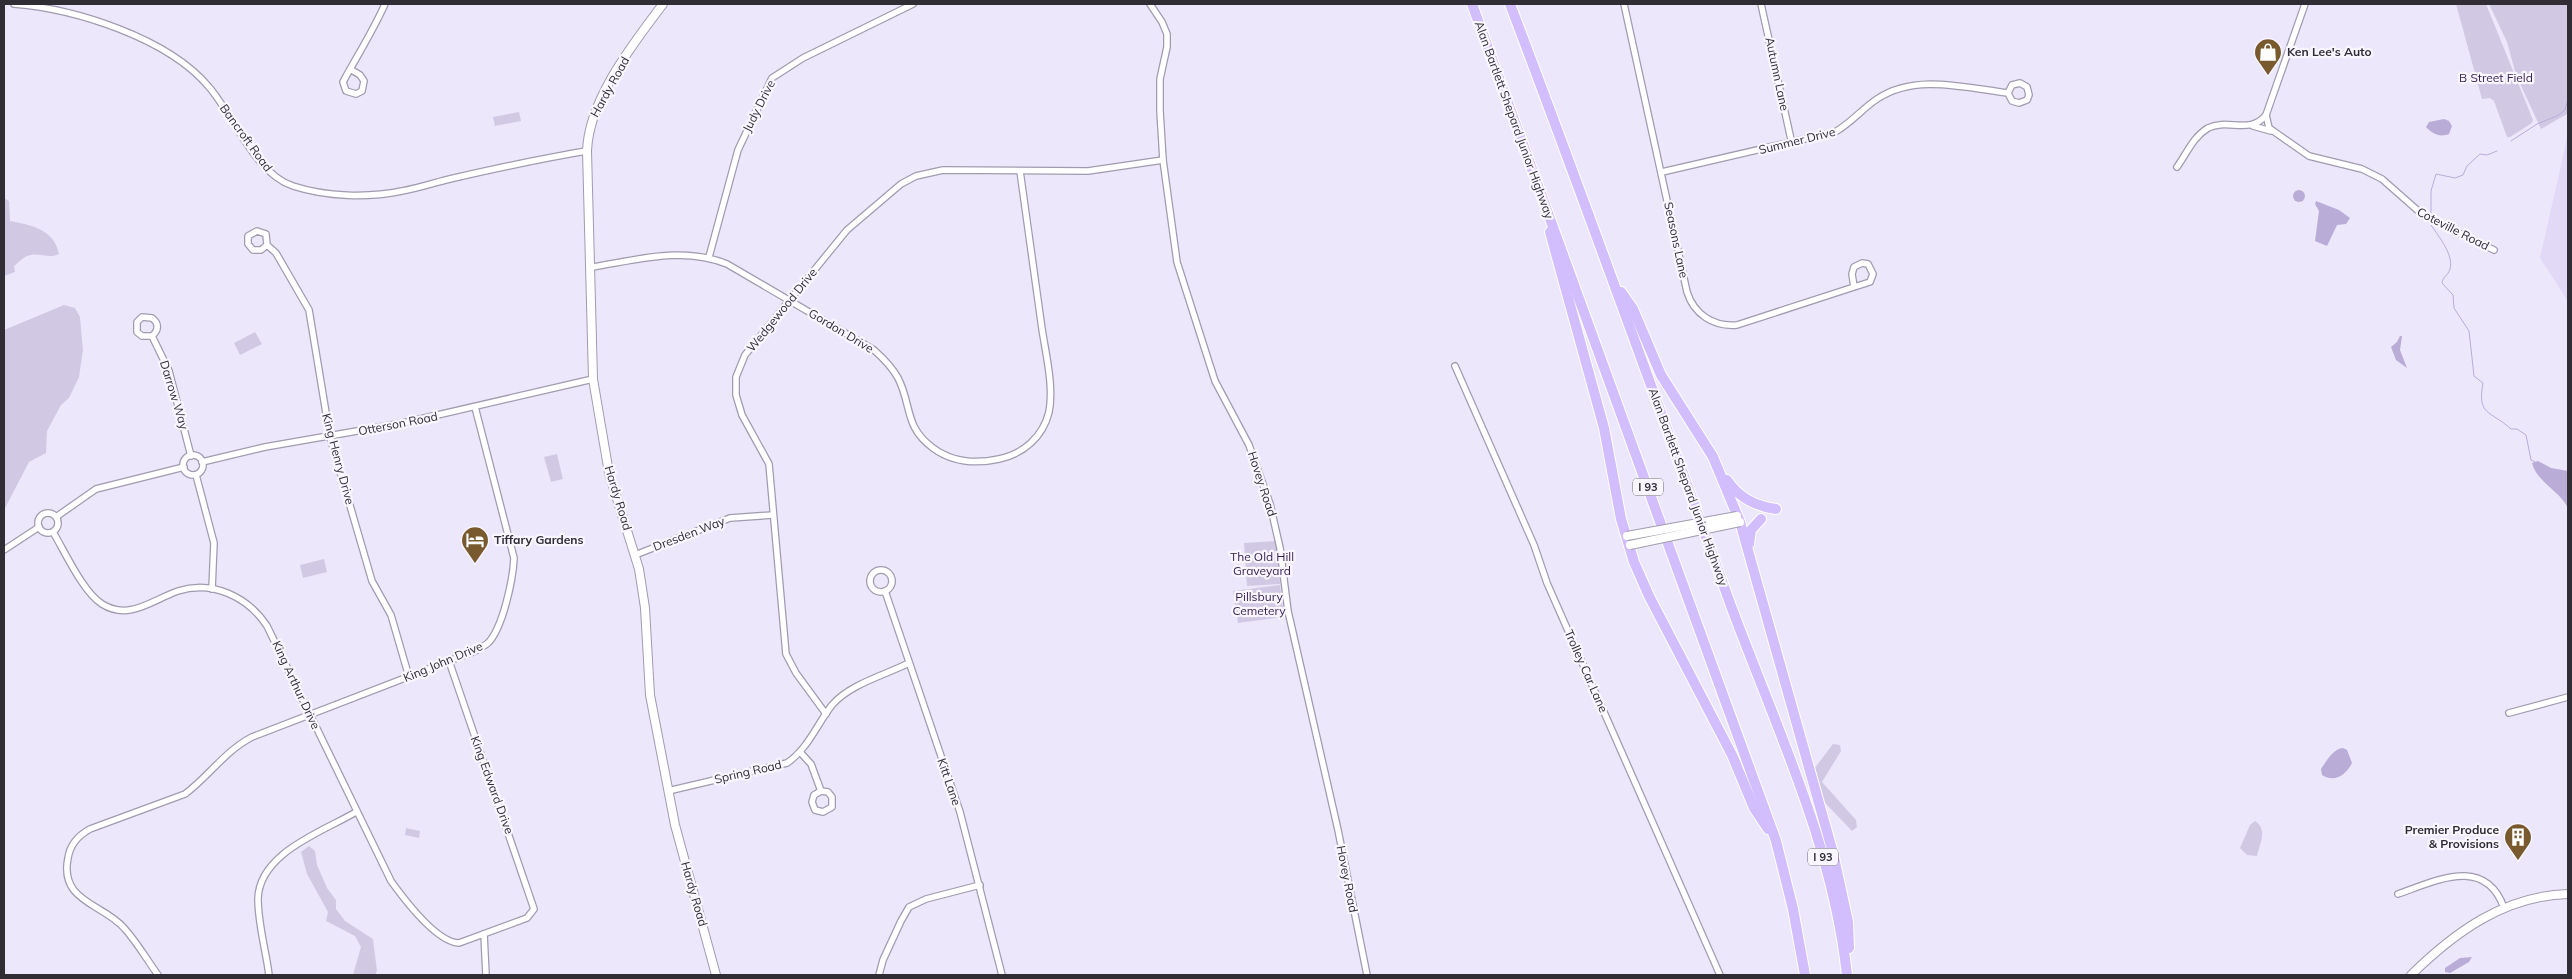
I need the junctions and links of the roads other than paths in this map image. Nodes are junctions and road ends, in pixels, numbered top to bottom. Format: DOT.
graph roads {
  1 [pos="14,4"];
  2 [pos="385,4"];
  3 [pos="663,4"];
  4 [pos="913,4"];
  5 [pos="1150,4"];
  6 [pos="1472,4"];
  7 [pos="1510,4"];
  8 [pos="1624,4"];
  9 [pos="1761,4"];
  10 [pos="2306,4"];
  11 [pos="350,69"];
  12 [pos="2008,92"];
  13 [pos="2266,115"];
  14 [pos="2253,126"];
  15 [pos="2271,131"];
  16 [pos="1792,144"];
  17 [pos="588,151"];
  18 [pos="1163,160"];
  19 [pos="2177,167"];
  20 [pos="1020,171"];
  21 [pos="1662,172"];
  22 [pos="1549,218"];
  23 [pos="267,245"];
  24 [pos="2494,250"];
  25 [pos="709,258"];
  26 [pos="592,267"];
  27 [pos="1614,282"];
  28 [pos="1854,287"];
  29 [pos="790,301"];
  30 [pos="152,336"];
  31 [pos="1455,366"];
  32 [pos="593,379"];
  33 [pos="475,407"];
  34 [pos="330,437"];
  35 [pos="191,456"];
  36 [pos="202,462"];
  37 [pos="184,467"];
  38 [pos="1719,468"];
  39 [pos="196,474"];
  40 [pos="1776,509"];
  41 [pos="773,514"];
  42 [pos="56,517"];
  43 [pos="1738,519"];
  44 [pos="1761,519"];
  45 [pos="39,527"];
  46 [pos="53,532"];
  47 [pos="1628,540"];
  48 [pos="4,550"];
  49 [pos="1749,553"];
  50 [pos="635,555"];
  51 [pos="212,589"];
  52 [pos="885,591"];
  53 [pos="449,661"];
  54 [pos="909,663"];
  55 [pos="409,677"];
  56 [pos="2568,697"];
  57 [pos="2510,713"];
  58 [pos="826,714"];
  59 [pos="310,716"];
  60 [pos="800,752"];
  61 [pos="668,791"];
  62 [pos="821,791"];
  63 [pos="356,812"];
  64 [pos="1776,841"];
  65 [pos="980,885"];
  66 [pos="2398,894"];
  67 [pos="2568,894"];
  68 [pos="2504,908"];
  69 [pos="534,909"];
  70 [pos="484,934"];
  71 [pos="1847,973"];
  72 [pos="158,975"];
  73 [pos="270,975"];
  74 [pos="486,975"];
  75 [pos="716,975"];
  76 [pos="879,975"];
  77 [pos="1002,975"];
  78 [pos="1367,975"];
  79 [pos="1720,975"];
  80 [pos="1805,975"];
  81 [pos="2411,975"];
  1 -- 17 [label="street, Bancroft Road"];
  2 -- 11 [label="street"];
  3 -- 17 [label="street, Hardy Road"];
  4 -- 25 [label="street, Judy Drive"];
  5 -- 18 [label="street, Hovey Road"];
  6 -- 22 [label="highway, Alan Bartlett Shepard Junior Highway / I 93"];
  7 -- 27 [label="highway, Alan Bartlett Shepard Junior Highway / I 93"];
  8 -- 21 [label="street, Seasons Lane"];
  9 -- 16 [label="street, Autumn Lane"];
  10 -- 13 [label="street"];
  11 -- 11 [label="street"];
  12 -- 16 [label="street, Summer Drive"];
  13 -- 14 [label="street"];
  13 -- 15 [label="street"];
  14 -- 15 [label="street, Coteville Road"];
  14 -- 19 [label="street, Coteville Road"];
  15 -- 24 [label="street, Coteville Road"];
  16 -- 21 [label="street, Summer Drive"];
  17 -- 26 [label="street, Hardy Road"];
  18 -- 20 [label="street, Wedgewood Drive"];
  18 -- 78 [label="street, Hovey Road"];
  20 -- 29 [label="street, Wedgewood Drive"];
  20 -- 29 [label="street, Gordon Drive"];
  21 -- 28 [label="street, Seasons Lane"];
  22 -- 47 [label="highway"];
  22 -- 64 [label="highway, Alan Bartlett Shepard Junior Highway / I 93"];
  23 -- 34 [label="street, King Henry Drive"];
  25 -- 26 [label="street, Gordon Drive"];
  25 -- 29 [label="street, Gordon Drive"];
  26 -- 32 [label="street, Hardy Road"];
  27 -- 38 [label="highway"];
  27 -- 71 [label="highway, Alan Bartlett Shepard Junior Highway / I 93"];
  28 -- 28 [label="street, Seasons Lane"];
  29 -- 41 [label="street, Wedgewood Drive"];
  30 -- 35 [label="street, Darrow Way"];
  31 -- 79 [label="street, Trolley Car Lane"];
  32 -- 33 [label="street, Otterson Road"];
  32 -- 50 [label="street, Hardy Road"];
  33 -- 34 [label="street, Otterson Road"];
  33 -- 53 [label="street, King John Drive"];
  34 -- 36 [label="street, Otterson Road"];
  34 -- 55 [label="street, King Henry Drive"];
  35 -- 36 [label="street"];
  35 -- 37 [label="street"];
  36 -- 39 [label="street"];
  37 -- 39 [label="street"];
  37 -- 42 [label="street"];
  38 -- 40 [label="highway"];
  38 -- 43 [label="highway"];
  39 -- 51 [label="street"];
  41 -- 50 [label="street, Dresden Way"];
  41 -- 58 [label="street, Wedgewood Drive"];
  42 -- 45 [label="street"];
  42 -- 46 [label="street"];
  43 -- 47 [label="street, bridge"];
  43 -- 49 [label="highway"];
  44 -- 49 [label="highway"];
  45 -- 46 [label="street"];
  45 -- 48 [label="street"];
  46 -- 51 [label="street, King Arthur Drive"];
  47 -- 64 [label="highway"];
  49 -- 71 [label="highway"];
  50 -- 61 [label="street, Hardy Road"];
  51 -- 59 [label="street, King Arthur Drive"];
  52 -- 54 [label="street, Kitt Lane"];
  53 -- 55 [label="street, King John Drive"];
  53 -- 69 [label="street, King Edward Drive"];
  54 -- 58 [label="street, Spring Road"];
  54 -- 65 [label="street, Kitt Lane"];
  55 -- 59 [label="street, King John Drive"];
  56 -- 57 [label="street"];
  58 -- 60 [label="street, Spring Road"];
  59 -- 63 [label="street, King Arthur Drive"];
  59 -- 72 [label="street, King John Drive"];
  60 -- 61 [label="street, Spring Road"];
  60 -- 62 [label="street"];
  61 -- 75 [label="street, Hardy Road"];
  63 -- 70 [label="street, King Arthur Drive"];
  63 -- 73 [label="street"];
  64 -- 80 [label="highway, Alan Bartlett Shepard Junior Highway / I 93"];
  65 -- 76 [label="street"];
  65 -- 77 [label="street, Kitt Lane"];
  66 -- 68 [label="street"];
  67 -- 68 [label="street"];
  68 -- 81 [label="street"];
  69 -- 70 [label="street, King Arthur Drive"];
  70 -- 74 [label="street"];
}
